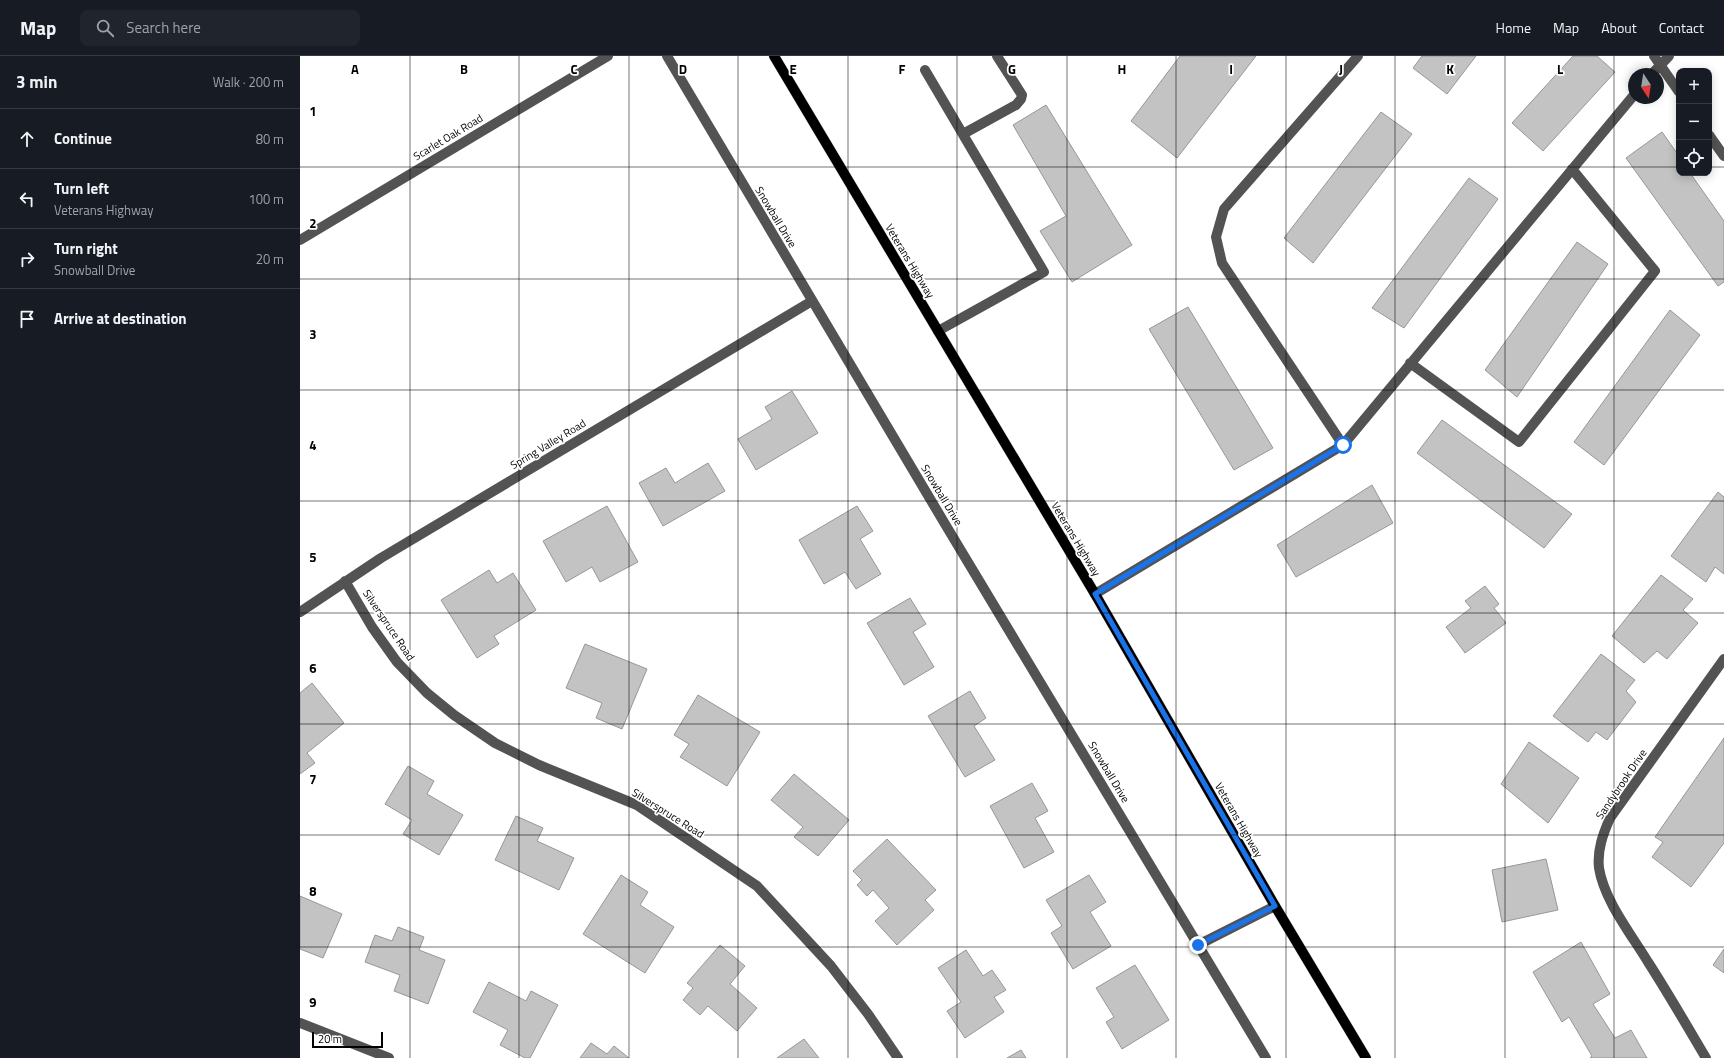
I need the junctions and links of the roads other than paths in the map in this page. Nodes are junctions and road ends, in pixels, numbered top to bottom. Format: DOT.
graph roads {
  1 [pos="608,56"];
  2 [pos="667,56"];
  3 [pos="774,56"];
  4 [pos="997,56"];
  5 [pos="1358,56"];
  6 [pos="1669,56"];
  7 [pos="1657,60"];
  8 [pos="926,70"];
  9 [pos="1676,88"];
  10 [pos="1628,102"];
  11 [pos="963,134"];
  12 [pos="1712,139"];
  13 [pos="1724,156"];
  14 [pos="1572,169"];
  15 [pos="300,240"];
  16 [pos="812,301"];
  17 [pos="938,331"];
  18 [pos="1410,363"];
  19 [pos="1343,445"];
  20 [pos="345,581"];
  21 [pos="1095,594"];
  22 [pos="300,612"];
  23 [pos="1724,659"];
  24 [pos="1275,906"];
  25 [pos="1198,945"];
  26 [pos="300,1023"];
  27 [pos="389,1058"];
  28 [pos="898,1058"];
  29 [pos="1266,1058"];
  30 [pos="1366,1058"];
  31 [pos="1706,1058"];
  1 -- 15 [label="street, Scarlet Oak Road"];
  2 -- 16 [label="street, Snowball Drive"];
  3 -- 17 [label="main road, Veterans Highway"];
  4 -- 11 [label="street"];
  5 -- 19 [label="street"];
  6 -- 7 [label="street"];
  7 -- 9 [label="street"];
  8 -- 11 [label="street"];
  10 -- 14 [label="street"];
  11 -- 17 [label="street"];
  12 -- 13 [label="street"];
  14 -- 18 [label="street"];
  14 -- 18 [label="street"];
  16 -- 20 [label="street, Spring Valley Road"];
  16 -- 25 [label="street, Snowball Drive"];
  17 -- 21 [label="main road, Veterans Highway"];
  18 -- 19 [label="street"];
  19 -- 21 [label="street"];
  20 -- 22 [label="street, Spring Valley Road"];
  20 -- 28 [label="street, Silverspruce Road"];
  21 -- 24 [label="main road, Veterans Highway"];
  23 -- 31 [label="street, Sandybrook Drive"];
  24 -- 25 [label="street"];
  24 -- 30 [label="main road, Veterans Highway"];
  25 -- 29 [label="street, Snowball Drive"];
  26 -- 27 [label="street"];
}
